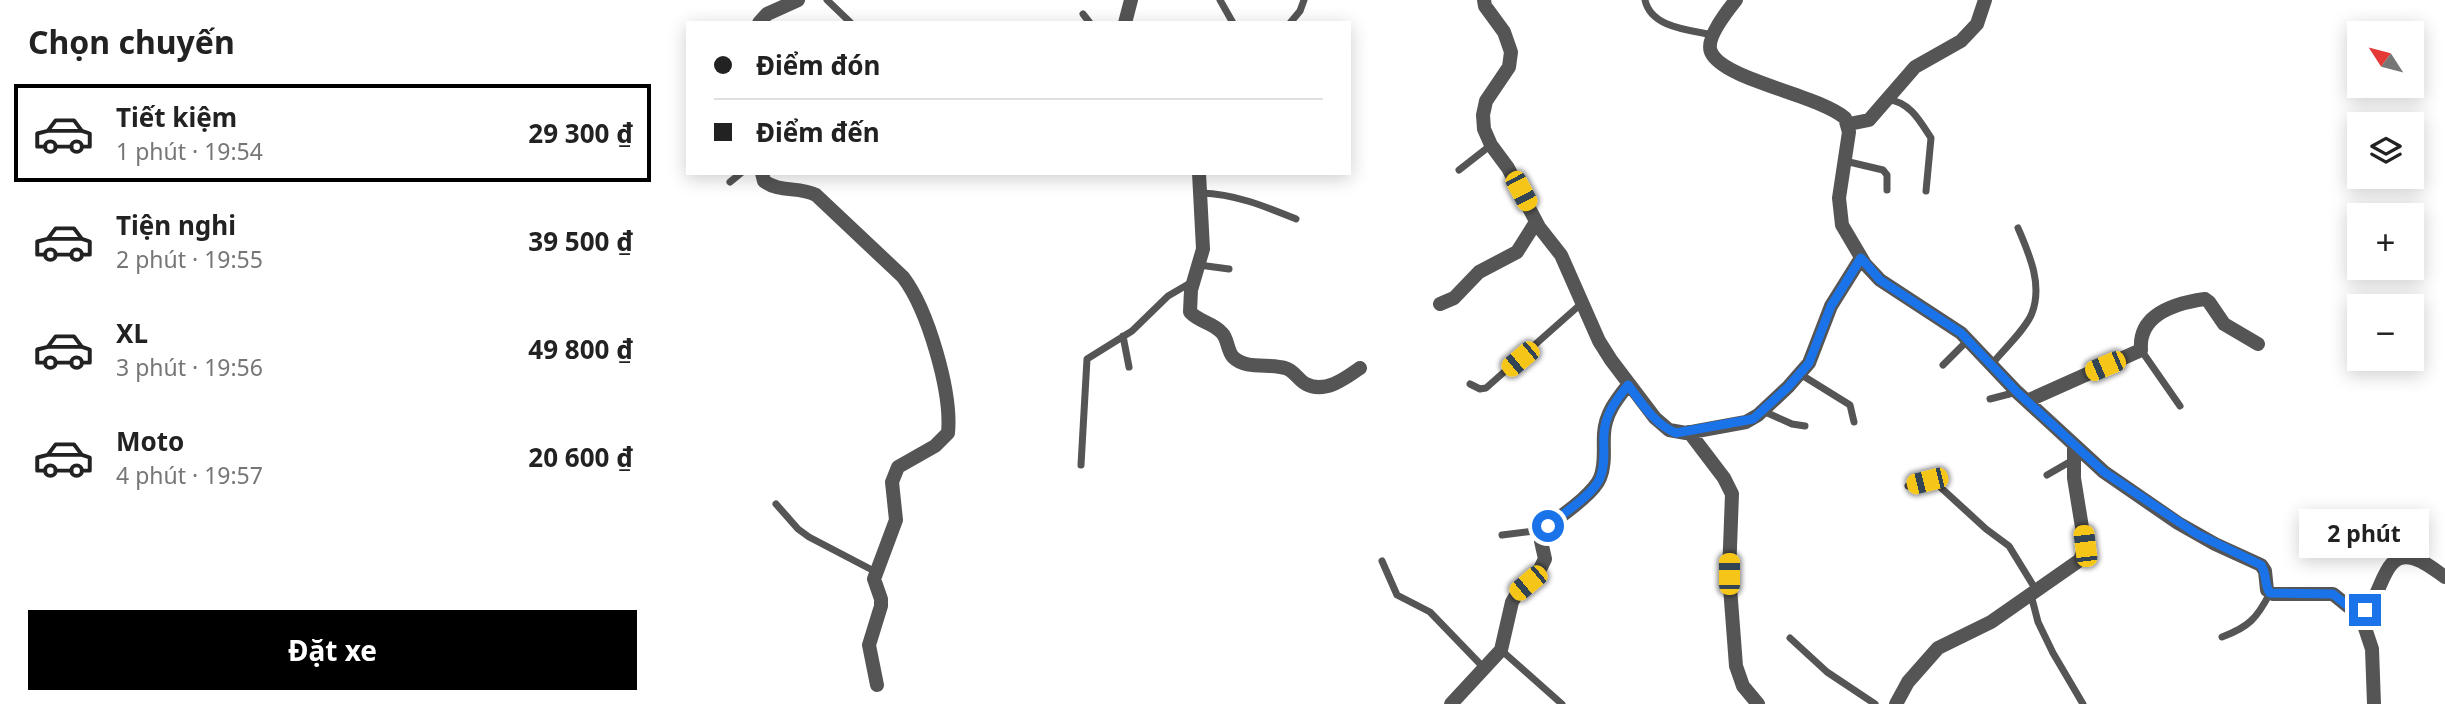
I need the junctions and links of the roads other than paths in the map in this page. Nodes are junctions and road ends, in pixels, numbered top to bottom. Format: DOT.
graph roads {
  1 [pos="798,0"];
  2 [pos="827,0"];
  3 [pos="1131,0"];
  4 [pos="1220,0"];
  5 [pos="1304,0"];
  6 [pos="1484,0"];
  7 [pos="1645,0"];
  8 [pos="1736,0"];
  9 [pos="1985,0"];
  10 [pos="1083,14"];
  11 [pos="760,21"];
  12 [pos="849,21"];
  13 [pos="1088,21"];
  14 [pos="1126,21"];
  15 [pos="1232,21"];
  16 [pos="1292,21"];
  17 [pos="1713,36"];
  18 [pos="1887,100"];
  19 [pos="1849,124"];
  20 [pos="1491,145"];
  21 [pos="1845,161"];
  22 [pos="1459,170"];
  23 [pos="739,175"];
  24 [pos="762,175"];
  25 [pos="1199,175"];
  26 [pos="730,182"];
  27 [pos="1887,190"];
  28 [pos="1926,191"];
  29 [pos="1201,193"];
  30 [pos="1296,219"];
  31 [pos="1537,222"];
  32 [pos="2018,228"];
  33 [pos="1861,258"];
  34 [pos="1199,265"];
  35 [pos="1229,270"];
  36 [pos="1194,281"];
  37 [pos="1582,303"];
  38 [pos="1440,304"];
  39 [pos="1123,336"];
  40 [pos="1968,340"];
  41 [pos="2258,344"];
  42 [pos="2141,350"];
  43 [pos="1943,365"];
  44 [pos="1991,365"];
  45 [pos="1129,367"];
  46 [pos="1360,368"];
  47 [pos="1800,373"];
  48 [pos="1470,384"];
  49 [pos="1628,385"];
  50 [pos="2022,396"];
  51 [pos="1990,399"];
  52 [pos="2180,406"];
  53 [pos="1763,411"];
  54 [pos="1854,422"];
  55 [pos="1805,426"];
  56 [pos="1689,432"];
  57 [pos="2073,452"];
  58 [pos="1081,465"];
  59 [pos="2047,475"];
  60 [pos="1908,486"];
  61 [pos="776,504"];
  62 [pos="1543,530"];
  63 [pos="1502,535"];
  64 [pos="1382,561"];
  65 [pos="876,572"];
  66 [pos="2445,577"];
  67 [pos="2033,592"];
  68 [pos="2270,593"];
  69 [pos="2360,612"];
  70 [pos="2222,637"];
  71 [pos="1790,638"];
  72 [pos="1501,650"];
  73 [pos="1484,668"];
  74 [pos="877,685"];
  75 [pos="1451,704"];
  76 [pos="1562,704"];
  77 [pos="1758,704"];
  78 [pos="1875,704"];
  79 [pos="1896,704"];
  80 [pos="2083,704"];
  81 [pos="2374,704"];
  1 -- 11 [label="street"];
  2 -- 12 [label="lane"];
  3 -- 14 [label="street"];
  4 -- 15 [label="lane"];
  5 -- 16 [label="lane"];
  6 -- 20 [label="street"];
  7 -- 17 [label="lane"];
  8 -- 17 [label="street"];
  9 -- 18 [label="street"];
  10 -- 13 [label="lane"];
  17 -- 19 [label="street"];
  18 -- 19 [label="street"];
  18 -- 28 [label="lane"];
  19 -- 21 [label="street"];
  20 -- 22 [label="lane"];
  20 -- 31 [label="street"];
  21 -- 27 [label="lane"];
  21 -- 33 [label="street"];
  23 -- 26 [label="lane"];
  24 -- 65 [label="street"];
  25 -- 29 [label="street"];
  29 -- 30 [label="lane"];
  29 -- 34 [label="street"];
  31 -- 37 [label="street"];
  31 -- 38 [label="street"];
  32 -- 44 [label="lane"];
  33 -- 40 [label="street"];
  33 -- 47 [label="street"];
  34 -- 35 [label="lane"];
  34 -- 36 [label="street"];
  36 -- 39 [label="lane"];
  36 -- 46 [label="street"];
  37 -- 48 [label="lane"];
  37 -- 49 [label="street"];
  39 -- 45 [label="lane"];
  39 -- 58 [label="lane"];
  40 -- 43 [label="lane"];
  40 -- 44 [label="street"];
  41 -- 42 [label="street"];
  42 -- 50 [label="street"];
  42 -- 52 [label="lane"];
  44 -- 50 [label="street"];
  47 -- 53 [label="street"];
  47 -- 54 [label="lane"];
  49 -- 56 [label="street"];
  49 -- 62 [label="street"];
  50 -- 51 [label="lane"];
  50 -- 57 [label="street"];
  53 -- 55 [label="lane"];
  53 -- 56 [label="street"];
  56 -- 77 [label="street"];
  57 -- 59 [label="lane"];
  57 -- 67 [label="street"];
  57 -- 68 [label="street"];
  60 -- 67 [label="lane"];
  61 -- 65 [label="lane"];
  62 -- 63 [label="lane"];
  62 -- 72 [label="street"];
  64 -- 73 [label="lane"];
  65 -- 74 [label="street"];
  66 -- 69 [label="street"];
  67 -- 79 [label="street"];
  67 -- 80 [label="lane"];
  68 -- 69 [label="street"];
  68 -- 70 [label="lane"];
  69 -- 81 [label="street"];
  71 -- 78 [label="lane"];
  72 -- 73 [label="street"];
  72 -- 76 [label="lane"];
  73 -- 75 [label="street"];
}
